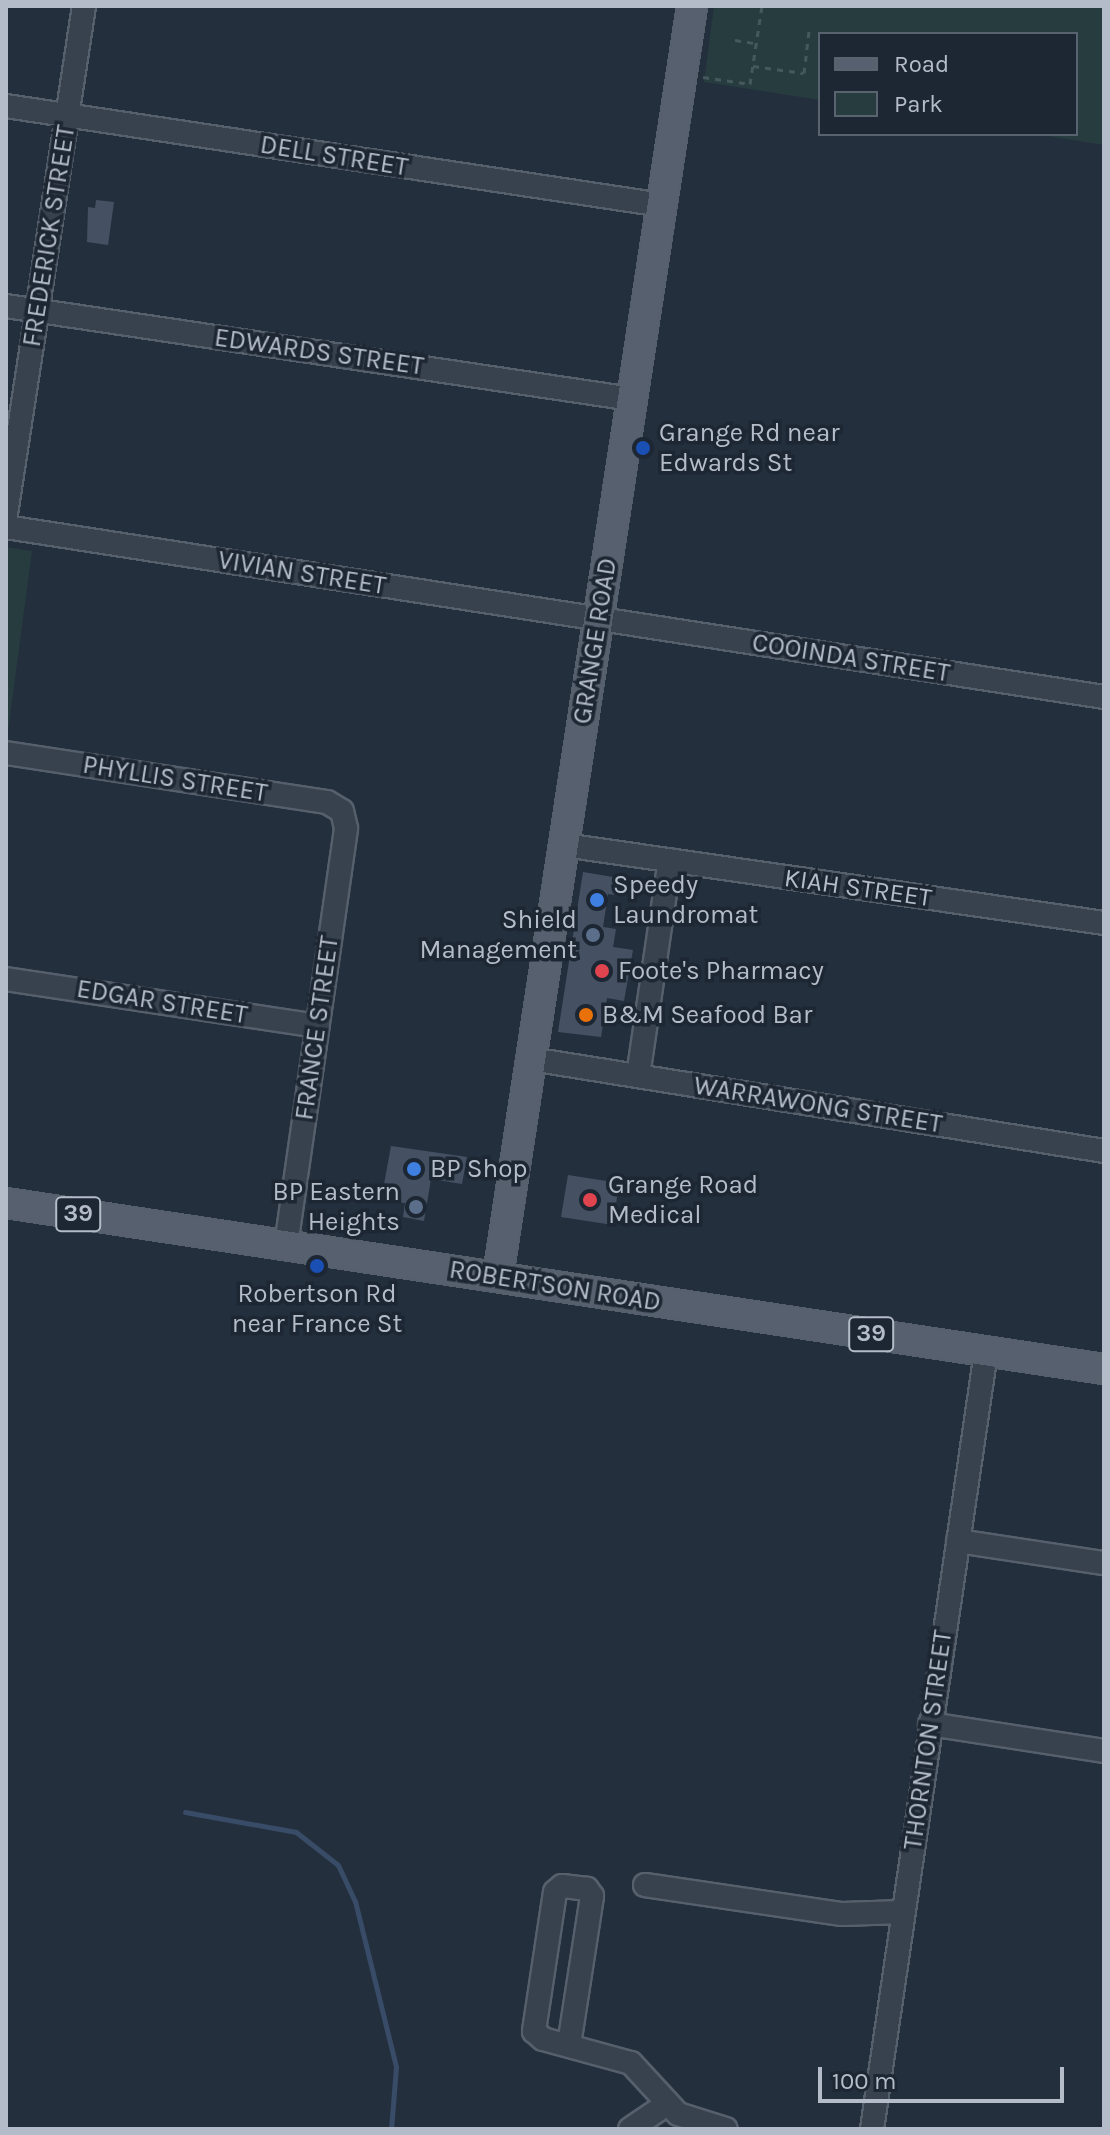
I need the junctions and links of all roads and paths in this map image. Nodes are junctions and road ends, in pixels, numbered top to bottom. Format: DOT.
graph roads {
  1 [pos="84,6"];
  2 [pos="692,6"];
  3 [pos="762,6"];
  4 [pos="809,31"];
  5 [pos="735,40"];
  6 [pos="756,43"];
  7 [pos="753,66"];
  8 [pos="703,77"];
  9 [pos="6,106"];
  10 [pos="68,115"];
  11 [pos="662,205"];
  12 [pos="6,306"];
  13 [pos="38,310"];
  14 [pos="632,399"];
  15 [pos="6,514"];
  16 [pos="6,527"];
  17 [pos="599,619"];
  18 [pos="1104,697"];
  19 [pos="6,753"];
  20 [pos="342,811"];
  21 [pos="564,845"];
  22 [pos="670,860"];
  23 [pos="1104,923"];
  24 [pos="6,979"];
  25 [pos="317,1026"];
  26 [pos="531,1059"];
  27 [pos="638,1076"];
  28 [pos="1104,1151"];
  29 [pos="6,1203"];
  30 [pos="286,1244"];
  31 [pos="498,1276"];
  32 [pos="986,1352"];
  33 [pos="1104,1369"];
  34 [pos="958,1541"];
  35 [pos="1104,1563"];
  36 [pos="930,1724"];
  37 [pos="1104,1751"];
  38 [pos="645,1885"];
  39 [pos="903,1912"];
  40 [pos="569,2045"];
  41 [pos="667,2104"];
  42 [pos="630,2129"];
  43 [pos="726,2129"];
  44 [pos="872,2129"];
  1 -- 10 [label="street, FREDERICK STREET"];
  2 -- 11 [label="main road, GRANGE ROAD"];
  3 -- 6 [label="path"];
  4 -- 7 [label="path"];
  5 -- 6 [label="path"];
  6 -- 7 [label="path"];
  7 -- 8 [label="path"];
  9 -- 10 [label="street, DELL STREET"];
  10 -- 11 [label="street, DELL STREET"];
  10 -- 13 [label="street, FREDERICK STREET"];
  11 -- 14 [label="main road, GRANGE ROAD"];
  12 -- 13 [label="street, EDWARDS STREET"];
  13 -- 14 [label="street, EDWARDS STREET"];
  13 -- 15 [label="street, FREDERICK STREET"];
  14 -- 17 [label="main road, GRANGE ROAD"];
  16 -- 17 [label="street, VIVIAN STREET"];
  17 -- 18 [label="street, COOINDA STREET"];
  17 -- 21 [label="main road, GRANGE ROAD"];
  19 -- 20 [label="street, PHYLLIS STREET"];
  20 -- 25 [label="street, FRANCE STREET"];
  21 -- 22 [label="street, KIAH STREET"];
  21 -- 26 [label="main road, GRANGE ROAD"];
  22 -- 23 [label="street, KIAH STREET"];
  22 -- 27 [label="street"];
  24 -- 25 [label="street, EDGAR STREET"];
  25 -- 30 [label="street, FRANCE STREET"];
  26 -- 27 [label="street, WARRAWONG STREET"];
  26 -- 31 [label="main road, GRANGE ROAD"];
  27 -- 28 [label="street, WARRAWONG STREET"];
  29 -- 30 [label="main road, ROBERTSON ROAD / 39"];
  30 -- 31 [label="main road, ROBERTSON ROAD / 39"];
  31 -- 32 [label="main road, ROBERTSON ROAD / 39"];
  32 -- 33 [label="main road, ROBERTSON ROAD / 39"];
  32 -- 34 [label="street, THORNTON STREET"];
  34 -- 35 [label="street"];
  34 -- 36 [label="street, THORNTON STREET"];
  36 -- 37 [label="street"];
  36 -- 39 [label="street, THORNTON STREET"];
  38 -- 39 [label="street"];
  39 -- 44 [label="street, THORNTON STREET"];
  40 -- 40 [label="street"];
  40 -- 41 [label="street"];
  41 -- 42 [label="street"];
  41 -- 43 [label="street"];
}
